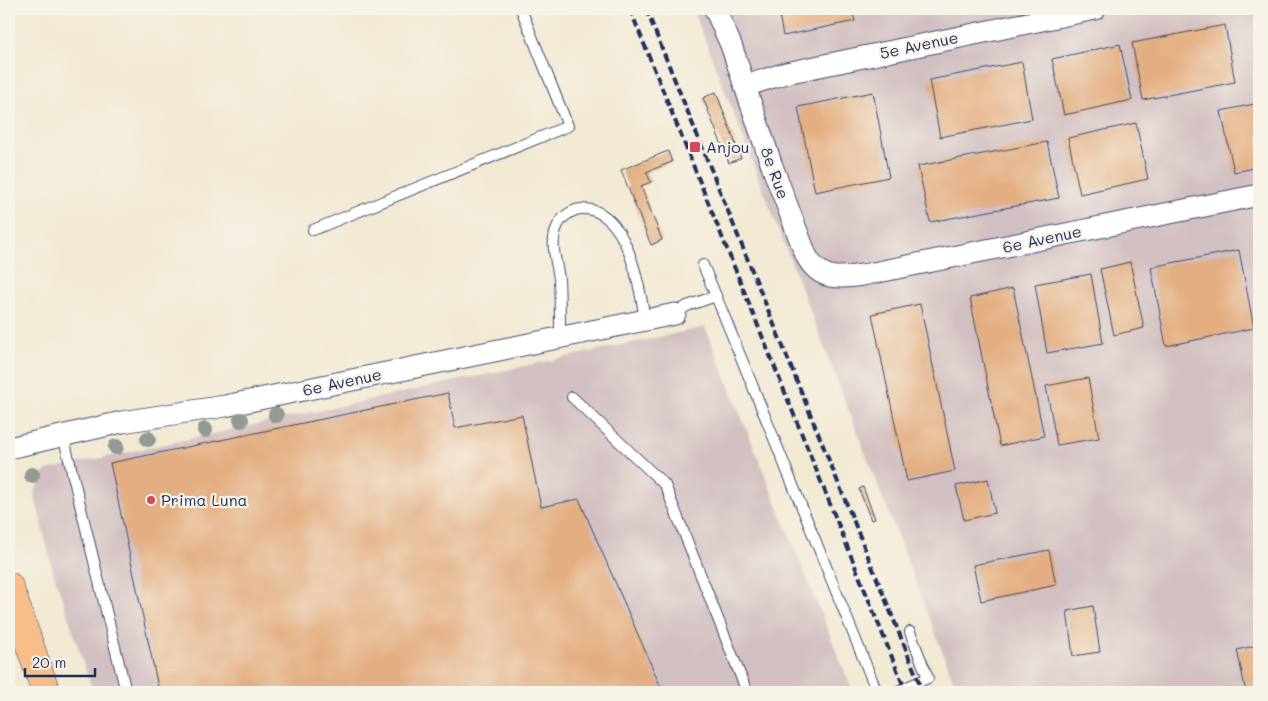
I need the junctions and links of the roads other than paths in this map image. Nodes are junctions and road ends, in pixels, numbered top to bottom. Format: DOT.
graph roads {
  1 [pos="522,9"];
  2 [pos="715,9"];
  3 [pos="1095,9"];
  4 [pos="745,86"];
  5 [pos="1259,195"];
  6 [pos="313,230"];
  7 [pos="703,266"];
  8 [pos="825,275"];
  9 [pos="716,296"];
  10 [pos="674,314"];
  11 [pos="645,320"];
  12 [pos="560,337"];
  13 [pos="572,397"];
  14 [pos="63,435"];
  15 [pos="9,448"];
  16 [pos="9,586"];
  17 [pos="910,632"];
  18 [pos="46,692"];
  19 [pos="126,692"];
  20 [pos="747,692"];
  21 [pos="877,692"];
  22 [pos="895,692"];
  1 -- 6 [label="lane"];
  2 -- 4 [label="street, 8e Rue"];
  3 -- 4 [label="street, 5e Avenue"];
  4 -- 8 [label="street, 8e Rue"];
  5 -- 8 [label="street, 6e Avenue"];
  7 -- 9 [label="lane"];
  9 -- 10 [label="lane"];
  9 -- 21 [label="lane"];
  10 -- 11 [label="street, 6e Avenue"];
  11 -- 12 [label="street, 6e Avenue"];
  11 -- 12 [label="lane"];
  12 -- 14 [label="street, 6e Avenue"];
  13 -- 20 [label="lane"];
  14 -- 15 [label="street, 6e Avenue"];
  14 -- 19 [label="lane"];
  16 -- 18 [label="main road"];
  17 -- 22 [label="lane"];
}
